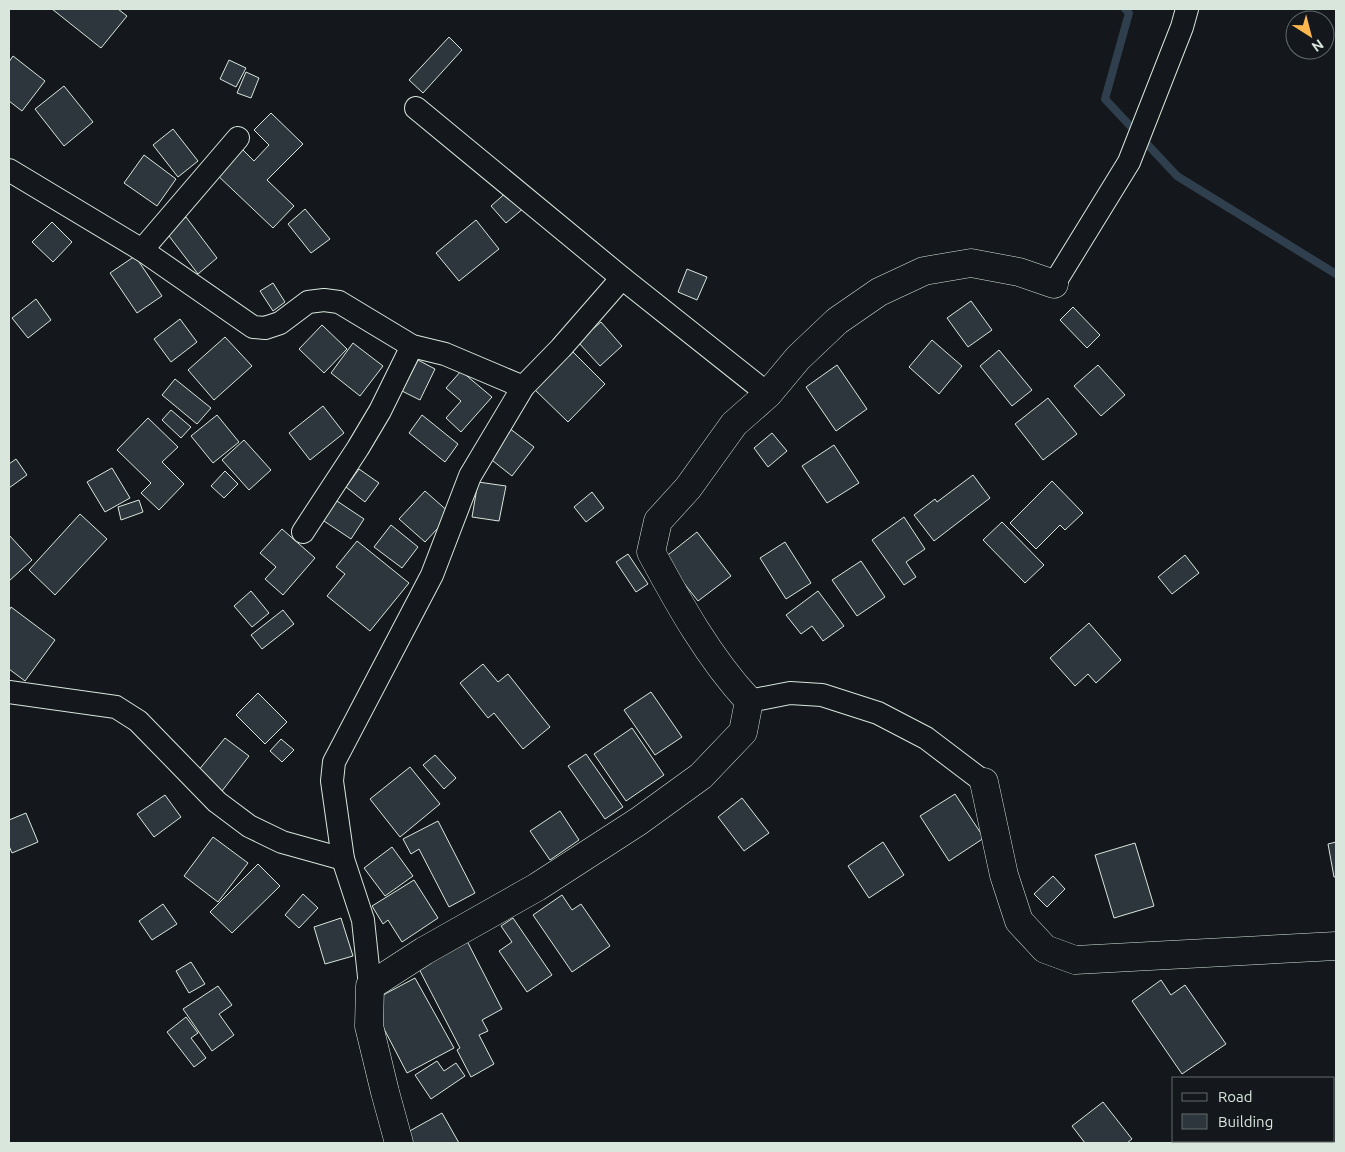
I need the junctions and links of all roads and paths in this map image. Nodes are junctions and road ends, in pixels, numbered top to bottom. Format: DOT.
graph roads {
  1 [pos="1187,9"];
  2 [pos="416,108"];
  3 [pos="238,138"];
  4 [pos="9,170"];
  5 [pos="142,250"];
  6 [pos="622,278"];
  7 [pos="1054,284"];
  8 [pos="412,346"];
  9 [pos="523,387"];
  10 [pos="768,394"];
  11 [pos="303,532"];
  12 [pos="9,692"];
  13 [pos="749,701"];
  14 [pos="984,782"];
  15 [pos="343,859"];
  16 [pos="1336,946"];
  17 [pos="370,986"];
  18 [pos="399,1143"];
  1 -- 7 [label="street"];
  2 -- 6 [label="street"];
  3 -- 5 [label="street"];
  4 -- 5 [label="street"];
  5 -- 8 [label="street"];
  6 -- 9 [label="street"];
  6 -- 10 [label="street"];
  7 -- 10 [label="street"];
  8 -- 9 [label="street"];
  8 -- 11 [label="street"];
  9 -- 15 [label="street"];
  10 -- 13 [label="street"];
  12 -- 15 [label="street"];
  13 -- 14 [label="street"];
  13 -- 17 [label="street"];
  14 -- 16 [label="street"];
  15 -- 17 [label="street"];
  17 -- 18 [label="street"];
}
